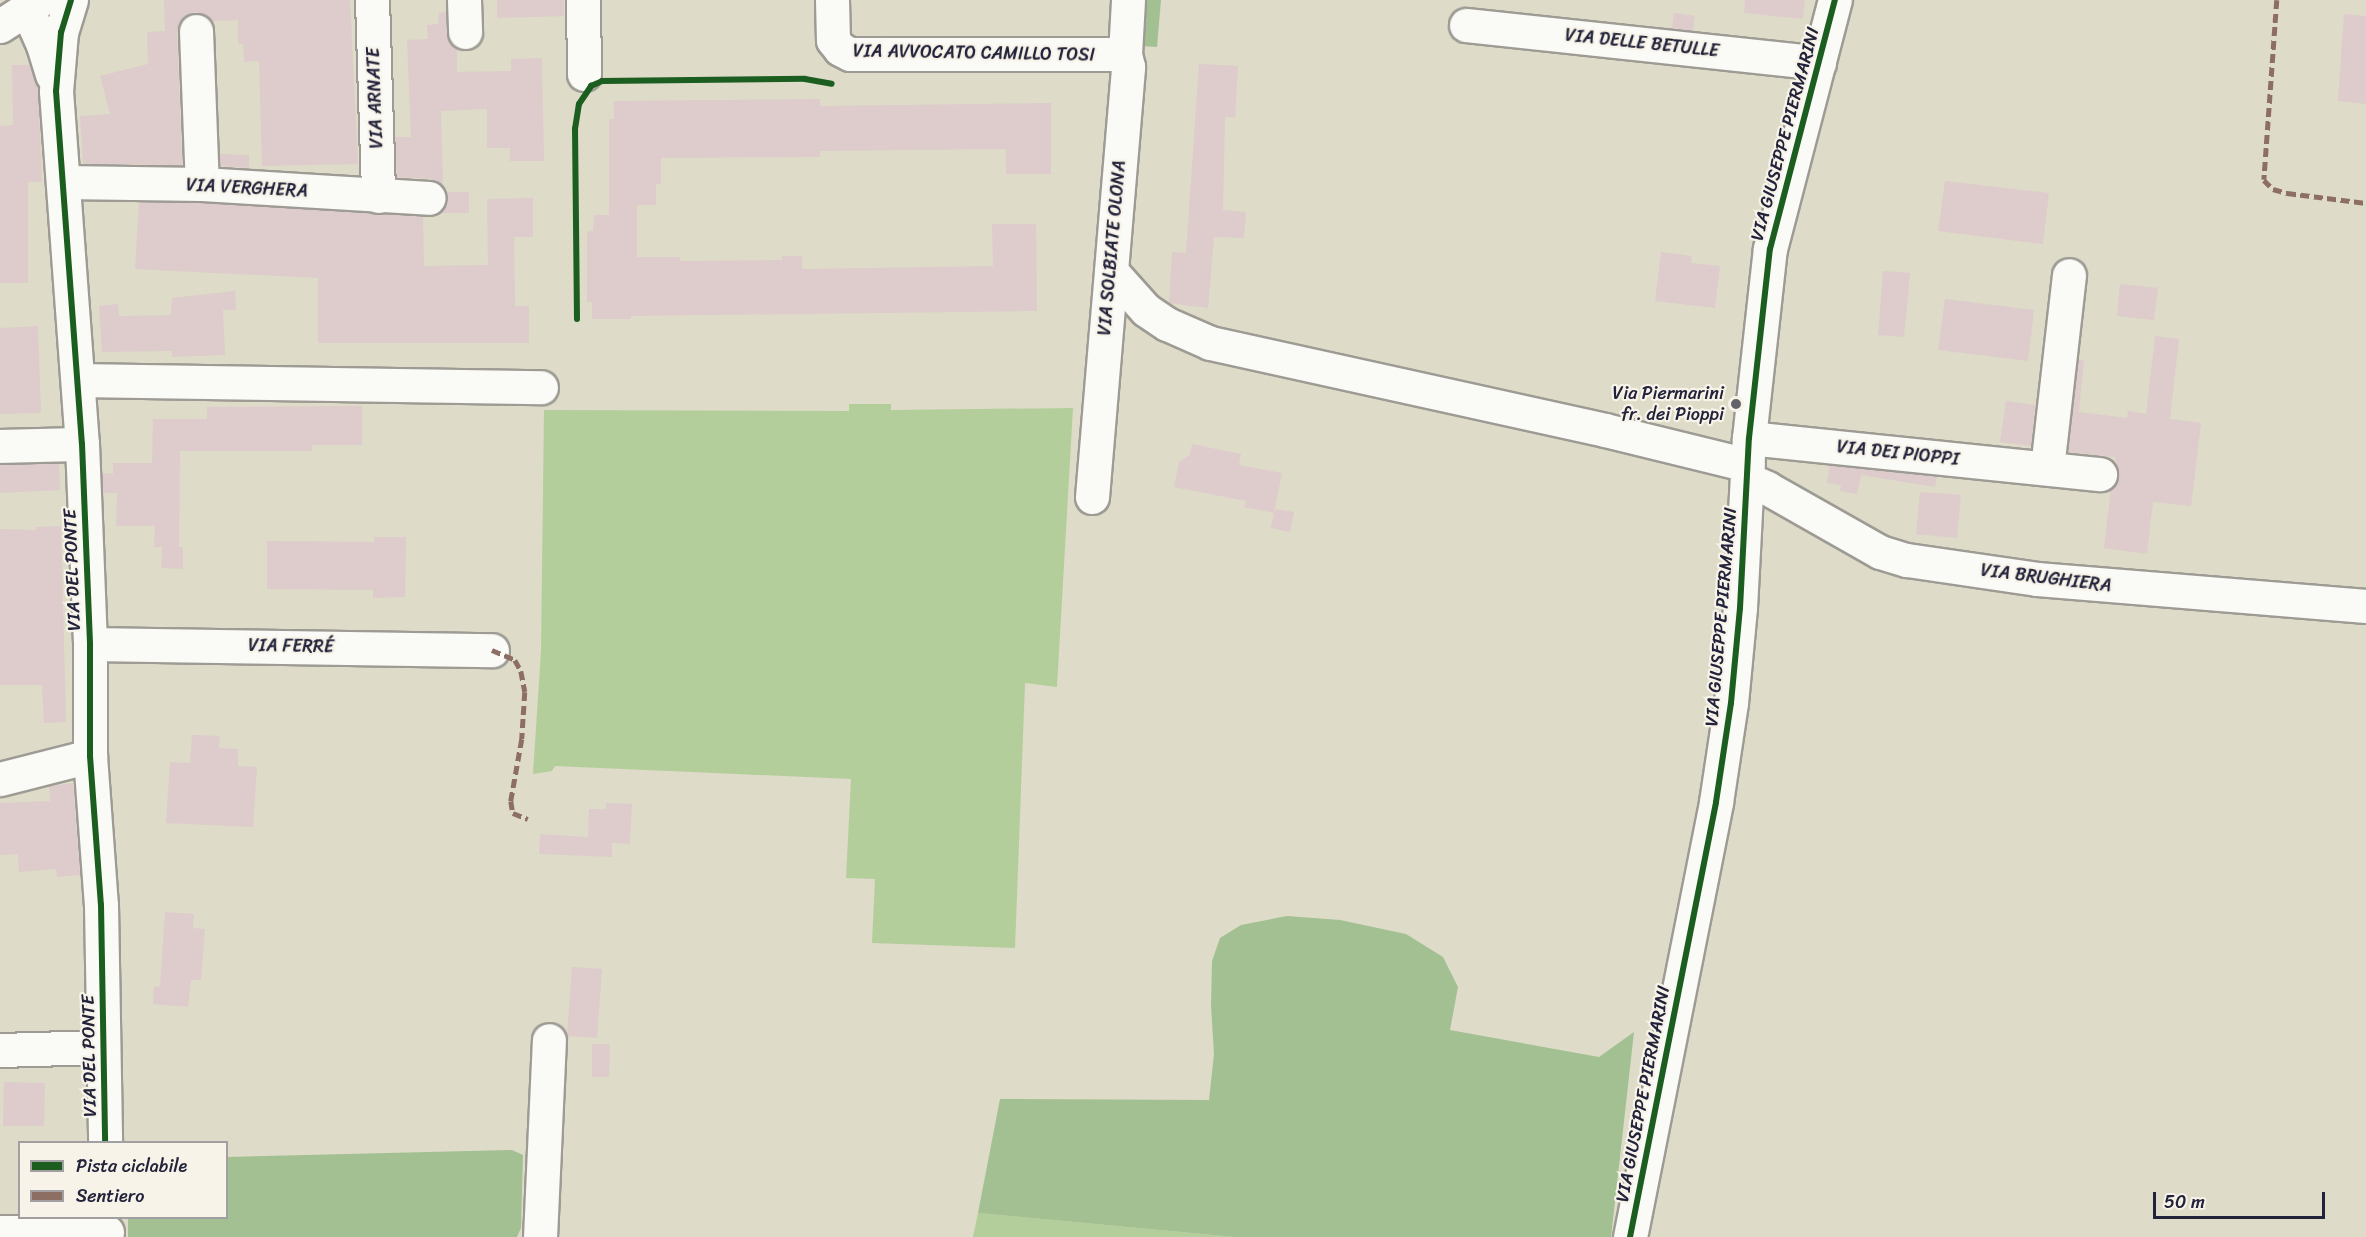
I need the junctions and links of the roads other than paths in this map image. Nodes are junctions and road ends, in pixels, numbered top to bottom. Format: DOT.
graph roads {
  1 [pos="71,0"];
  2 [pos="372,0"];
  3 [pos="583,0"];
  4 [pos="832,0"];
  5 [pos="1128,0"];
  6 [pos="1835,0"];
  7 [pos="34,4"];
  8 [pos="1466,25"];
  9 [pos="0,26"];
  10 [pos="196,31"];
  11 [pos="1125,54"];
  12 [pos="1819,63"];
  13 [pos="584,74"];
  14 [pos="56,91"];
  15 [pos="64,182"];
  16 [pos="202,184"];
  17 [pos="378,196"];
  18 [pos="429,198"];
  19 [pos="1111,271"];
  20 [pos="2069,275"];
  21 [pos="78,380"];
  22 [pos="541,387"];
  23 [pos="82,444"];
  24 [pos="0,446"];
  25 [pos="1748,461"];
  26 [pos="2047,468"];
  27 [pos="2100,474"];
  28 [pos="1092,497"];
  29 [pos="2366,606"];
  30 [pos="90,644"];
  31 [pos="492,650"];
  32 [pos="90,756"];
  33 [pos="0,779"];
  34 [pos="549,1040"];
  35 [pos="104,1047"];
  36 [pos="0,1050"];
  37 [pos="105,1141"];
  38 [pos="107,1229"];
  39 [pos="0,1232"];
  40 [pos="540,1237"];
  41 [pos="1630,1237"];
  1 -- 14 [label="street, VIA DEL PONTE"];
  2 -- 17 [label="street, VIA ARNATE"];
  3 -- 13 [label="street"];
  4 -- 11 [label="street, VIA AVVOCATO CAMILLO TOSI"];
  5 -- 11 [label="street, VIA SOLBIATE OLONA"];
  6 -- 12 [label="street, VIA GIUSEPPE PIERMARINI"];
  7 -- 9 [label="street"];
  7 -- 14 [label="street, VIA DEL PONTE"];
  8 -- 12 [label="street, VIA DELLE BETULLE"];
  10 -- 16 [label="street"];
  11 -- 19 [label="street, VIA SOLBIATE OLONA"];
  12 -- 25 [label="street, VIA GIUSEPPE PIERMARINI"];
  14 -- 15 [label="street, VIA DEL PONTE"];
  15 -- 16 [label="street, VIA VERGHERA"];
  15 -- 21 [label="street, VIA DEL PONTE"];
  16 -- 17 [label="street, VIA VERGHERA"];
  17 -- 18 [label="street, VIA VERGHERA"];
  19 -- 25 [label="street"];
  19 -- 28 [label="street, VIA SOLBIATE OLONA"];
  20 -- 26 [label="street"];
  21 -- 22 [label="street"];
  21 -- 23 [label="street, VIA DEL PONTE"];
  23 -- 24 [label="street"];
  23 -- 30 [label="street, VIA DEL PONTE"];
  25 -- 26 [label="street, VIA DEI PIOPPI"];
  25 -- 29 [label="street, VIA BRUGHIERA"];
  25 -- 41 [label="street, VIA GIUSEPPE PIERMARINI"];
  26 -- 27 [label="street, VIA DEI PIOPPI"];
  30 -- 31 [label="street, VIA FERRÉ"];
  30 -- 32 [label="street, VIA DEL PONTE"];
  32 -- 33 [label="street"];
  32 -- 35 [label="street, VIA DEL PONTE"];
  34 -- 40 [label="street"];
  35 -- 36 [label="street"];
  35 -- 37 [label="street, VIA DEL PONTE"];
  38 -- 39 [label="street"];
}
